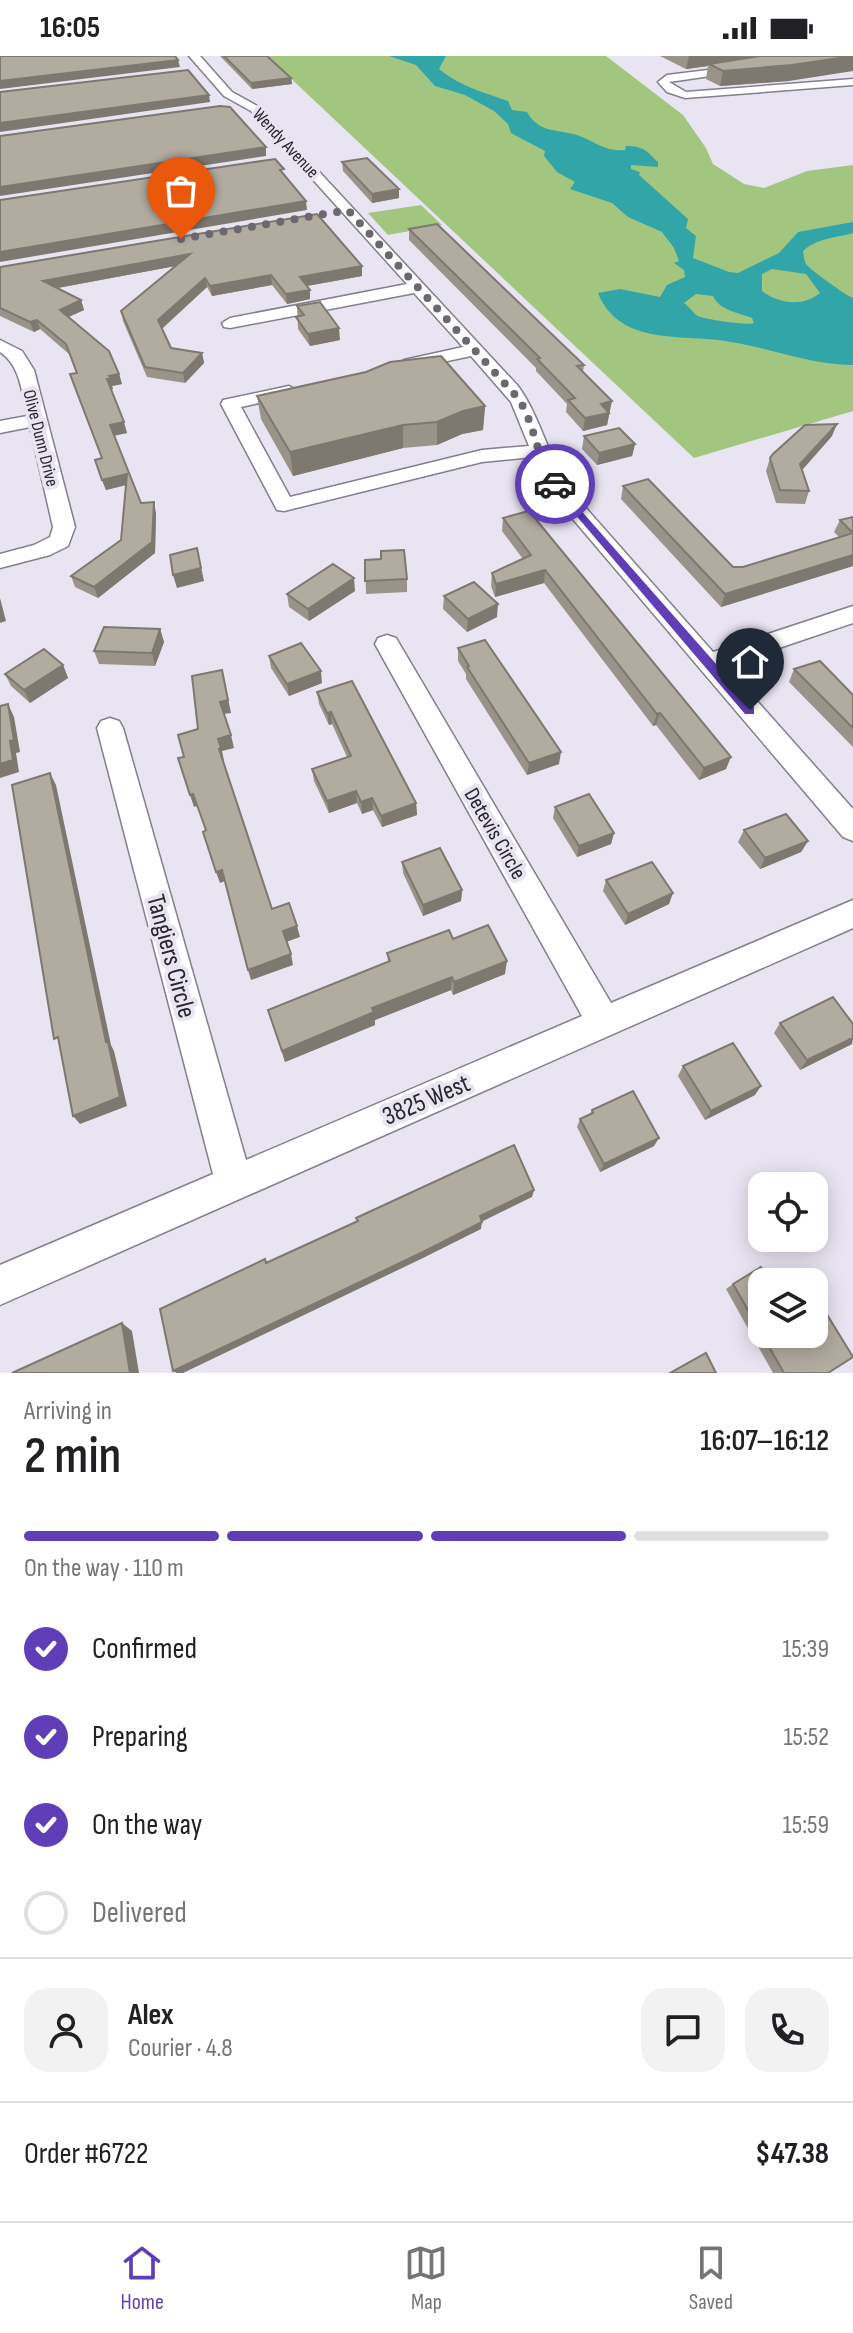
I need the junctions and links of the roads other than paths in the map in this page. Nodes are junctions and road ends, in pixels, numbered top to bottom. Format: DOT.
graph roads {
  1 [pos="199,66"];
  2 [pos="756,67"];
  3 [pos="849,82"];
  4 [pos="685,95"];
  5 [pos="764,102"];
  6 [pos="248,104"];
  7 [pos="739,105"];
  8 [pos="230,108"];
  9 [pos="348,210"];
  10 [pos="332,213"];
  11 [pos="418,287"];
  12 [pos="230,323"];
  13 [pos="0,345"];
  14 [pos="475,350"];
  15 [pos="398,367"];
  16 [pos="306,387"];
  17 [pos="35,420"];
  18 [pos="0,427"];
  19 [pos="538,451"];
  20 [pos="0,561"];
  21 [pos="853,614"];
  22 [pos="387,644"];
  23 [pos="708,663"];
  24 [pos="110,728"];
  25 [pos="853,829"];
  26 [pos="853,914"];
  27 [pos="604,1022"];
  28 [pos="234,1183"];
  29 [pos="0,1285"];
  1 -- 6 [label="street, Wendy Avenue"];
  2 -- 4 [label="street"];
  3 -- 4 [label="street"];
  3 -- 5 [label="street"];
  4 -- 7 [label="street"];
  6 -- 8 [label="street"];
  6 -- 9 [label="street, Wendy Avenue"];
  9 -- 10 [label="street"];
  9 -- 11 [label="street, Wendy Avenue"];
  11 -- 12 [label="street"];
  11 -- 14 [label="street, Wendy Avenue"];
  13 -- 17 [label="street, Olive Dunn Drive"];
  14 -- 15 [label="street"];
  14 -- 19 [label="street, Wendy Avenue"];
  16 -- 19 [label="street"];
  17 -- 18 [label="street"];
  17 -- 20 [label="street, Olive Dunn Drive"];
  19 -- 23 [label="street, Wendy Avenue"];
  21 -- 23 [label="street"];
  22 -- 27 [label="street, Detevis Circle"];
  23 -- 25 [label="street, Wendy Avenue"];
  24 -- 28 [label="street, Tangiers Circle"];
  26 -- 27 [label="street, 3825 West"];
  27 -- 28 [label="street, 3825 West"];
  28 -- 29 [label="street, 3825 West"];
}
